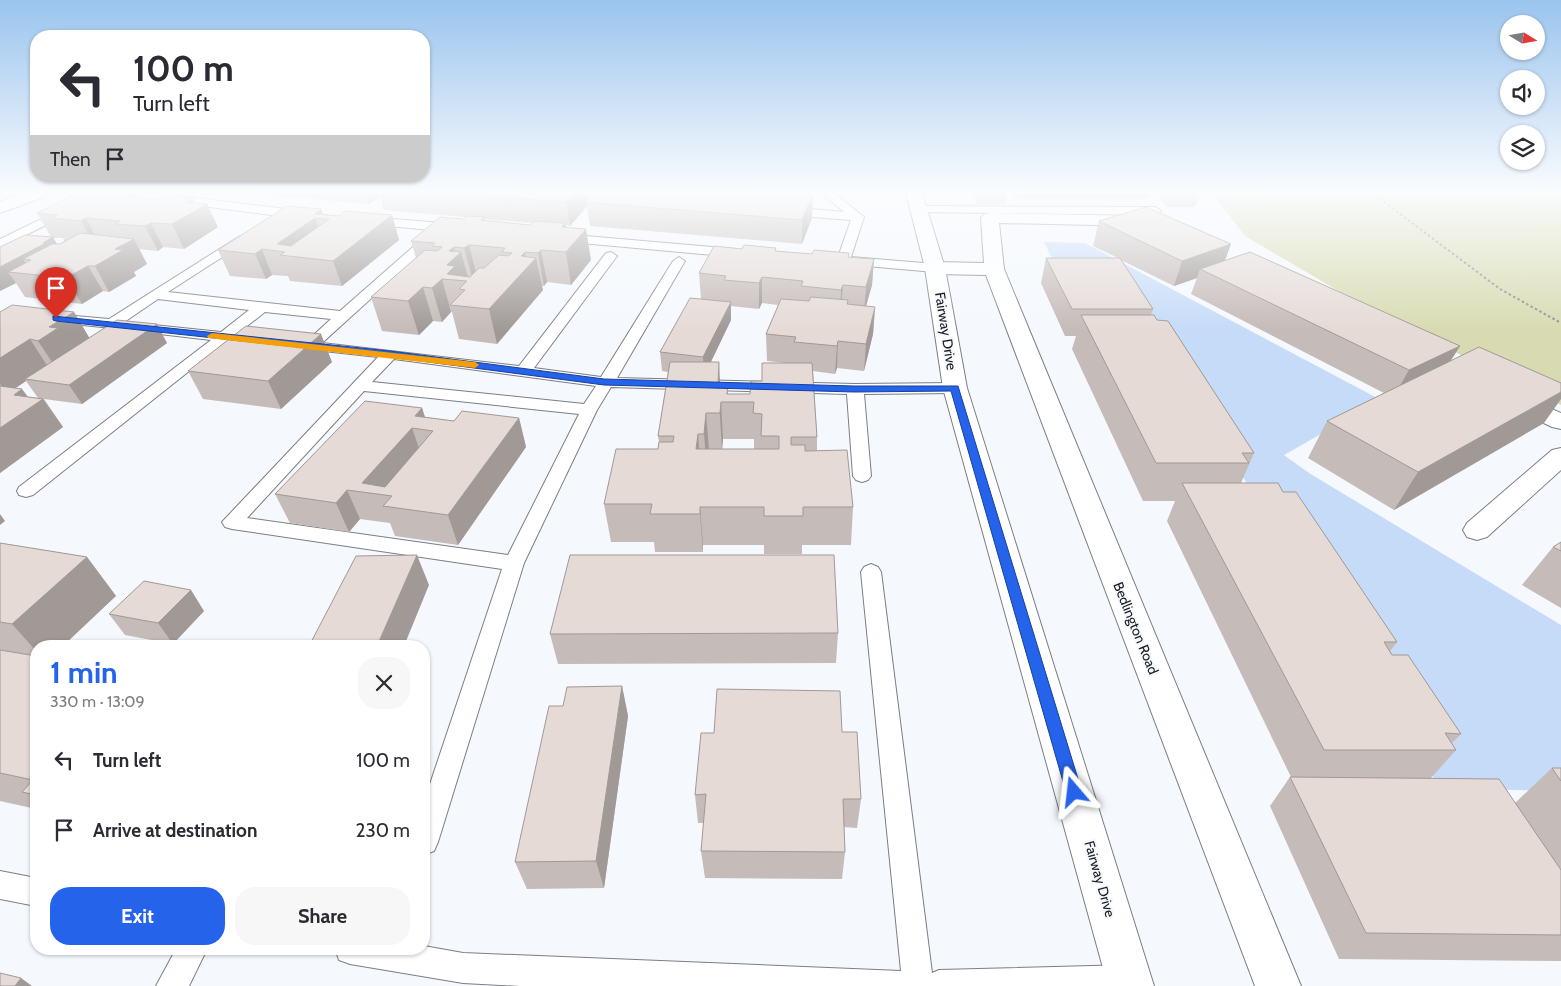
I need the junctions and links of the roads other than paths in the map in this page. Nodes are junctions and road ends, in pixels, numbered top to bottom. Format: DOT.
graph roads {
  1 [pos="241,239"];
  2 [pos="575,239"];
  3 [pos="850,239"];
  4 [pos="928,239"];
  5 [pos="992,239"];
  6 [pos="426,242"];
  7 [pos="745,253"];
  8 [pos="612,256"];
  9 [pos="814,258"];
  10 [pos="678,260"];
  11 [pos="843,260"];
  12 [pos="936,268"];
  13 [pos="994,269"];
  14 [pos="155,295"];
  15 [pos="262,307"];
  16 [pos="38,316"];
  17 [pos="343,316"];
  18 [pos="112,324"];
  19 [pos="223,337"];
  20 [pos="310,346"];
  21 [pos="390,354"];
  22 [pos="523,372"];
  23 [pos="604,382"];
  24 [pos="360,386"];
  25 [pos="955,388"];
  26 [pos="854,389"];
  27 [pos="1499,392"];
  28 [pos="589,410"];
  29 [pos="1561,422"];
  30 [pos="1561,456"];
  31 [pos="862,476"];
  32 [pos="26,491"];
  33 [pos="1477,530"];
  34 [pos="514,563"];
  35 [pos="871,572"];
  36 [pos="430,823"];
  37 [pos="0,885"];
  38 [pos="30,891"];
  39 [pos="189,955"];
  40 [pos="403,955"];
  41 [pos="741,983"];
  42 [pos="1131,983"];
  43 [pos="172,986"];
  44 [pos="899,986"];
  45 [pos="918,986"];
  46 [pos="939,986"];
  47 [pos="1278,986"];
  1 -- 14 [label="lane"];
  2 -- 7 [label="lane"];
  3 -- 11 [label="lane"];
  4 -- 12 [label="street, Fairway Drive"];
  5 -- 13 [label="street, Bedlington Road"];
  6 -- 17 [label="lane"];
  8 -- 22 [label="lane"];
  9 -- 11 [label="lane"];
  10 -- 23 [label="lane"];
  11 -- 12 [label="lane"];
  12 -- 13 [label="street"];
  12 -- 25 [label="street, Fairway Drive"];
  13 -- 47 [label="street, Bedlington Road"];
  14 -- 15 [label="lane"];
  14 -- 18 [label="lane"];
  15 -- 17 [label="lane"];
  15 -- 19 [label="lane"];
  16 -- 18 [label="lane"];
  17 -- 20 [label="lane"];
  18 -- 19 [label="lane"];
  19 -- 20 [label="lane"];
  19 -- 32 [label="lane"];
  20 -- 21 [label="lane"];
  21 -- 22 [label="lane"];
  21 -- 24 [label="lane"];
  22 -- 23 [label="lane"];
  23 -- 26 [label="lane"];
  23 -- 28 [label="lane"];
  24 -- 28 [label="lane"];
  24 -- 34 [label="lane"];
  25 -- 26 [label="lane"];
  25 -- 42 [label="street, Fairway Drive"];
  26 -- 31 [label="lane"];
  27 -- 29 [label="street"];
  28 -- 34 [label="lane"];
  30 -- 33 [label="street"];
  34 -- 36 [label="lane"];
  35 -- 45 [label="lane"];
  37 -- 38 [label="lane"];
  39 -- 43 [label="lane"];
  40 -- 41 [label="lane"];
  41 -- 44 [label="lane"];
  42 -- 46 [label="lane"];
}
